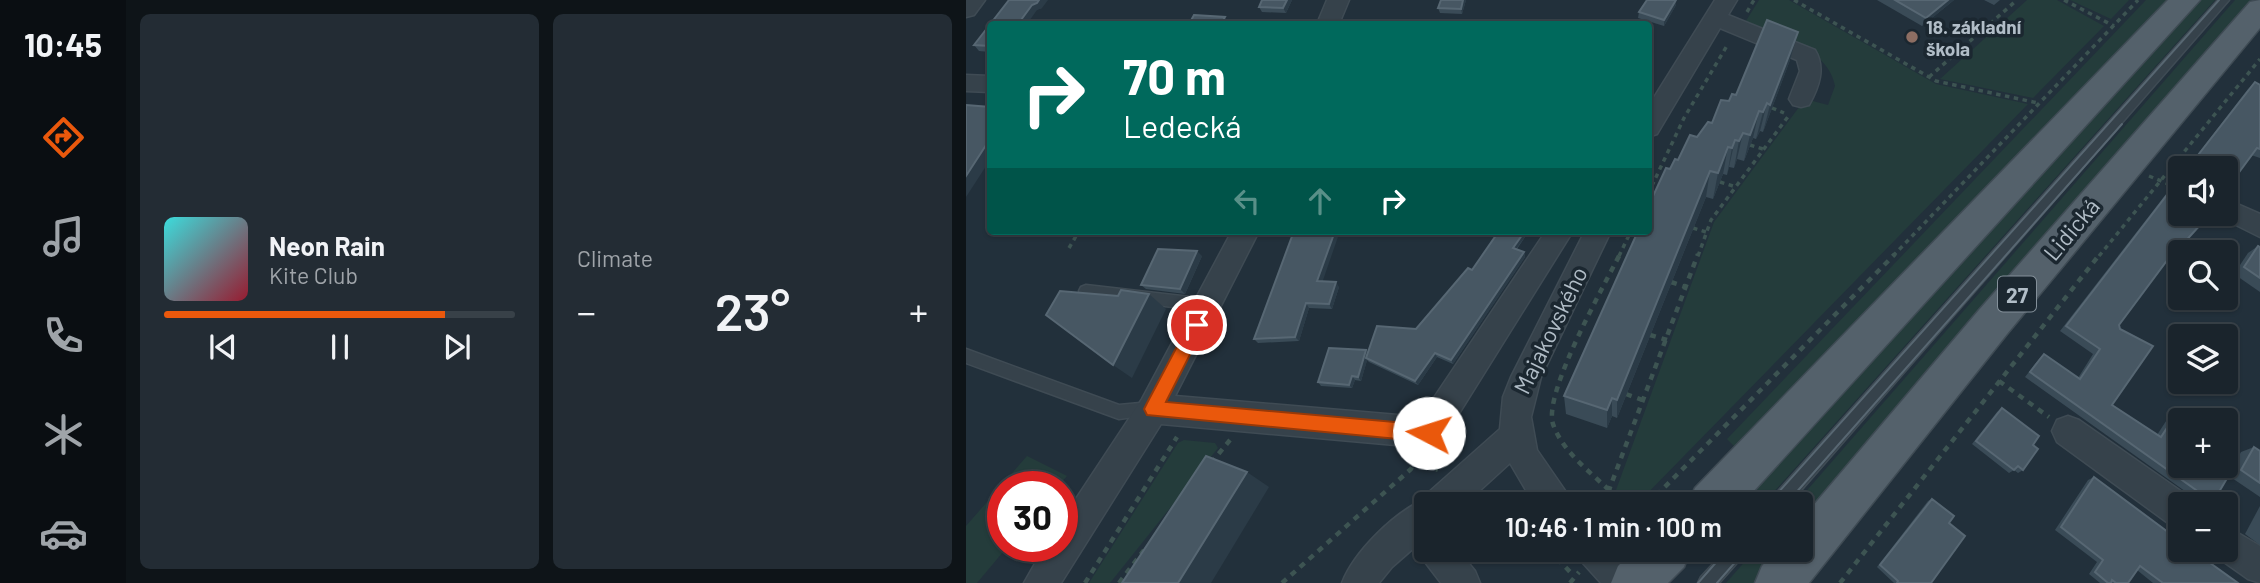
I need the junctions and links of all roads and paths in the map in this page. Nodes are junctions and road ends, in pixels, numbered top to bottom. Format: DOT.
graph roads {
  1 [pos="974,0"];
  2 [pos="1338,0"];
  3 [pos="1754,0"];
  4 [pos="1794,0"];
  5 [pos="2017,0"];
  6 [pos="2064,0"];
  7 [pos="2138,0"];
  8 [pos="2185,0"];
  9 [pos="2224,0"];
  10 [pos="1721,9"];
  11 [pos="2260,9"];
  12 [pos="966,10"];
  13 [pos="1329,21"];
  14 [pos="1739,26"];
  15 [pos="2114,26"];
  16 [pos="2260,59"];
  17 [pos="1929,77"];
  18 [pos="966,83"];
  19 [pos="987,84"];
  20 [pos="2038,103"];
  21 [pos="1772,108"];
  22 [pos="1795,108"];
  23 [pos="1652,121"];
  24 [pos="1750,145"];
  25 [pos="1763,149"];
  26 [pos="1720,182"];
  27 [pos="1652,186"];
  28 [pos="1736,187"];
  29 [pos="2238,215"];
  30 [pos="2260,226"];
  31 [pos="1693,228"];
  32 [pos="1706,232"];
  33 [pos="1077,235"];
  34 [pos="1243,235"];
  35 [pos="1557,235"];
  36 [pos="1596,235"];
  37 [pos="1629,235"];
  38 [pos="1069,248"];
  39 [pos="1671,282"];
  40 [pos="1686,287"];
  41 [pos="1086,291"];
  42 [pos="1208,305"];
  43 [pos="1650,335"];
  44 [pos="1667,340"];
  45 [pos="966,356"];
  46 [pos="1998,381"];
  47 [pos="1626,394"];
  48 [pos="1645,401"];
  49 [pos="1153,409"];
  50 [pos="2068,431"];
  51 [pos="1429,433"];
  52 [pos="1191,436"];
  53 [pos="1516,436"];
  54 [pos="1217,438"];
  55 [pos="1230,439"];
  56 [pos="1242,440"];
  57 [pos="1206,470"];
  58 [pos="1609,489"];
  59 [pos="1462,492"];
  60 [pos="1545,492"];
  61 [pos="1613,492"];
  62 [pos="1660,492"];
  63 [pos="1721,492"];
  64 [pos="1789,492"];
  65 [pos="2168,502"];
  66 [pos="1414,534"];
  67 [pos="1150,542"];
  68 [pos="2238,551"];
  69 [pos="1450,562"];
  70 [pos="1655,562"];
  71 [pos="1726,562"];
  72 [pos="1584,563"];
  73 [pos="2260,567"];
  74 [pos="1041,583"];
  75 [pos="1085,583"];
  76 [pos="1119,583"];
  77 [pos="1282,583"];
  78 [pos="1359,583"];
  79 [pos="1463,583"];
  80 [pos="1625,583"];
  81 [pos="1635,583"];
  82 [pos="1707,583"];
  83 [pos="1779,583"];
  84 [pos="1840,583"];
  1 -- 12 [label="street"];
  2 -- 13 [label="street"];
  3 -- 14 [label="path"];
  4 -- 17 [label="path"];
  5 -- 17 [label="path"];
  6 -- 15 [label="path"];
  7 -- 15 [label="path"];
  8 -- 63 [label="main road"];
  9 -- 64 [label="lane, Lidická"];
  10 -- 14 [label="street"];
  10 -- 23 [label="street"];
  11 -- 83 [label="main road, Lidická / 27"];
  14 -- 22 [label="street"];
  14 -- 27 [label="path"];
  15 -- 20 [label="path"];
  16 -- 46 [label="path"];
  17 -- 20 [label="path"];
  18 -- 19 [label="street"];
  20 -- 62 [label="path"];
  21 -- 22 [label="path"];
  22 -- 25 [label="path"];
  24 -- 25 [label="path"];
  25 -- 28 [label="path"];
  26 -- 28 [label="path"];
  28 -- 32 [label="path"];
  29 -- 30 [label="street"];
  31 -- 32 [label="path"];
  32 -- 40 [label="path"];
  33 -- 38 [label="path"];
  34 -- 42 [label="street"];
  35 -- 51 [label="street, Majakovského"];
  36 -- 53 [label="street, Majakovského"];
  37 -- 58 [label="path"];
  39 -- 40 [label="path"];
  40 -- 44 [label="path"];
  41 -- 42 [label="lane"];
  42 -- 49 [label="street"];
  43 -- 44 [label="path"];
  44 -- 48 [label="path"];
  45 -- 49 [label="lane"];
  46 -- 50 [label="path"];
  46 -- 84 [label="path"];
  47 -- 48 [label="path"];
  48 -- 58 [label="path"];
  49 -- 51 [label="street"];
  49 -- 74 [label="street"];
  50 -- 65 [label="street"];
  51 -- 77 [label="path"];
  52 -- 75 [label="path"];
  53 -- 59 [label="street"];
  53 -- 60 [label="street, Majakovského"];
  54 -- 55 [label="path"];
  55 -- 56 [label="path"];
  55 -- 57 [label="path"];
  58 -- 61 [label="path"];
  66 -- 78 [label="street"];
  67 -- 76 [label="path"];
  68 -- 73 [label="street"];
  69 -- 79 [label="street"];
  70 -- 81 [label="main road"];
  71 -- 82 [label="lane"];
  72 -- 80 [label="street"];
}
